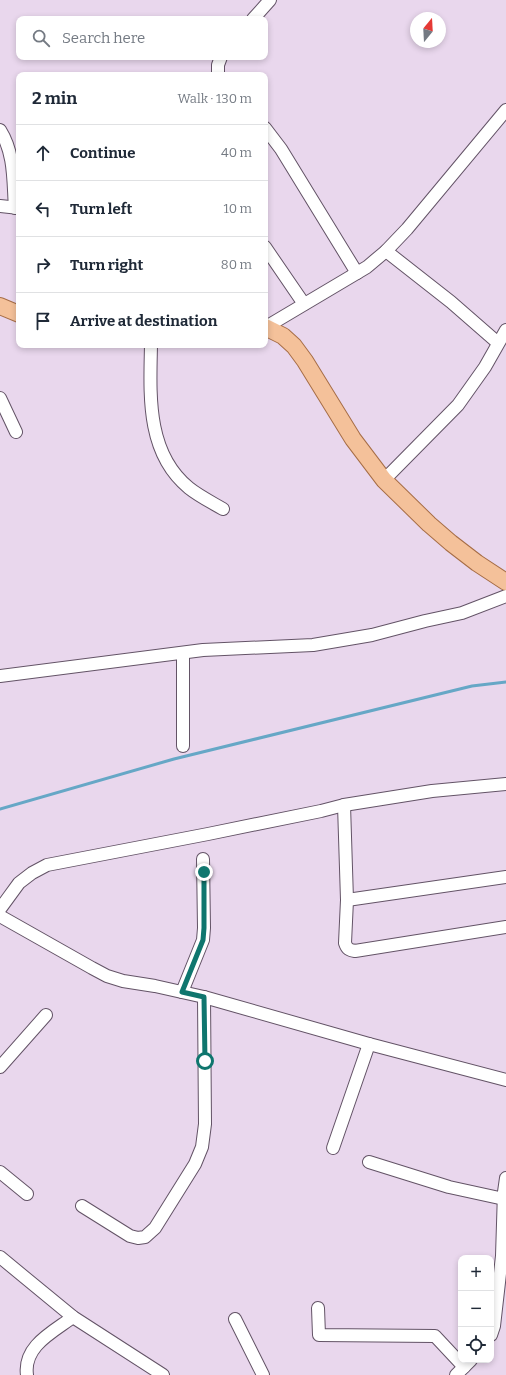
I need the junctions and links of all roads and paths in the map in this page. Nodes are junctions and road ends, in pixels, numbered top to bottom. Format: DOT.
graph roads {
  1 [pos="270,0"];
  2 [pos="256,16"];
  3 [pos="506,110"];
  4 [pos="0,130"];
  5 [pos="268,132"];
  6 [pos="16,199"];
  7 [pos="0,206"];
  8 [pos="16,208"];
  9 [pos="268,251"];
  10 [pos="386,251"];
  11 [pos="268,266"];
  12 [pos="357,273"];
  13 [pos="284,274"];
  14 [pos="304,304"];
  15 [pos="0,306"];
  16 [pos="16,313"];
  17 [pos="268,325"];
  18 [pos="268,328"];
  19 [pos="506,330"];
  20 [pos="498,343"];
  21 [pos="151,348"];
  22 [pos="0,398"];
  23 [pos="16,432"];
  24 [pos="384,480"];
  25 [pos="223,509"];
  26 [pos="505,586"];
  27 [pos="183,652"];
  28 [pos="0,676"];
  29 [pos="183,746"];
  30 [pos="506,784"];
  31 [pos="344,805"];
  32 [pos="203,858"];
  33 [pos="506,877"];
  34 [pos="347,900"];
  35 [pos="0,910"];
  36 [pos="0,916"];
  37 [pos="506,927"];
  38 [pos="182,992"];
  39 [pos="204,997"];
  40 [pos="46,1015"];
  41 [pos="369,1044"];
  42 [pos="0,1067"];
  43 [pos="506,1080"];
  44 [pos="333,1148"];
  45 [pos="369,1162"];
  46 [pos="0,1172"];
  47 [pos="506,1178"];
  48 [pos="27,1194"];
  49 [pos="504,1199"];
  50 [pos="82,1206"];
  51 [pos="0,1257"];
  52 [pos="318,1308"];
  53 [pos="73,1317"];
  54 [pos="235,1319"];
  55 [pos="494,1327"];
  56 [pos="464,1367"];
  57 [pos="27,1375"];
  58 [pos="163,1375"];
  59 [pos="263,1375"];
  1 -- 2 [label="street"];
  3 -- 10 [label="street"];
  4 -- 6 [label="street"];
  5 -- 12 [label="street"];
  7 -- 8 [label="street"];
  9 -- 13 [label="street"];
  10 -- 12 [label="street"];
  10 -- 20 [label="street"];
  11 -- 13 [label="street"];
  12 -- 14 [label="street"];
  13 -- 14 [label="street"];
  14 -- 17 [label="street"];
  15 -- 16 [label="main road"];
  18 -- 24 [label="main road"];
  19 -- 20 [label="street"];
  20 -- 24 [label="street"];
  21 -- 25 [label="street"];
  22 -- 23 [label="street"];
  24 -- 26 [label="main road"];
  26 -- 27 [label="street"];
  27 -- 28 [label="street"];
  27 -- 29 [label="street"];
  30 -- 31 [label="street"];
  31 -- 34 [label="street"];
  31 -- 35 [label="street"];
  32 -- 38 [label="street"];
  33 -- 34 [label="street"];
  34 -- 37 [label="street"];
  36 -- 38 [label="street"];
  38 -- 39 [label="street"];
  39 -- 41 [label="street"];
  39 -- 50 [label="street"];
  40 -- 42 [label="street"];
  41 -- 43 [label="street"];
  41 -- 44 [label="street"];
  45 -- 49 [label="street"];
  46 -- 48 [label="street"];
  47 -- 49 [label="street"];
  49 -- 55 [label="street"];
  51 -- 53 [label="street"];
  52 -- 56 [label="street"];
  53 -- 57 [label="street"];
  53 -- 58 [label="street"];
  54 -- 59 [label="street"];
}
